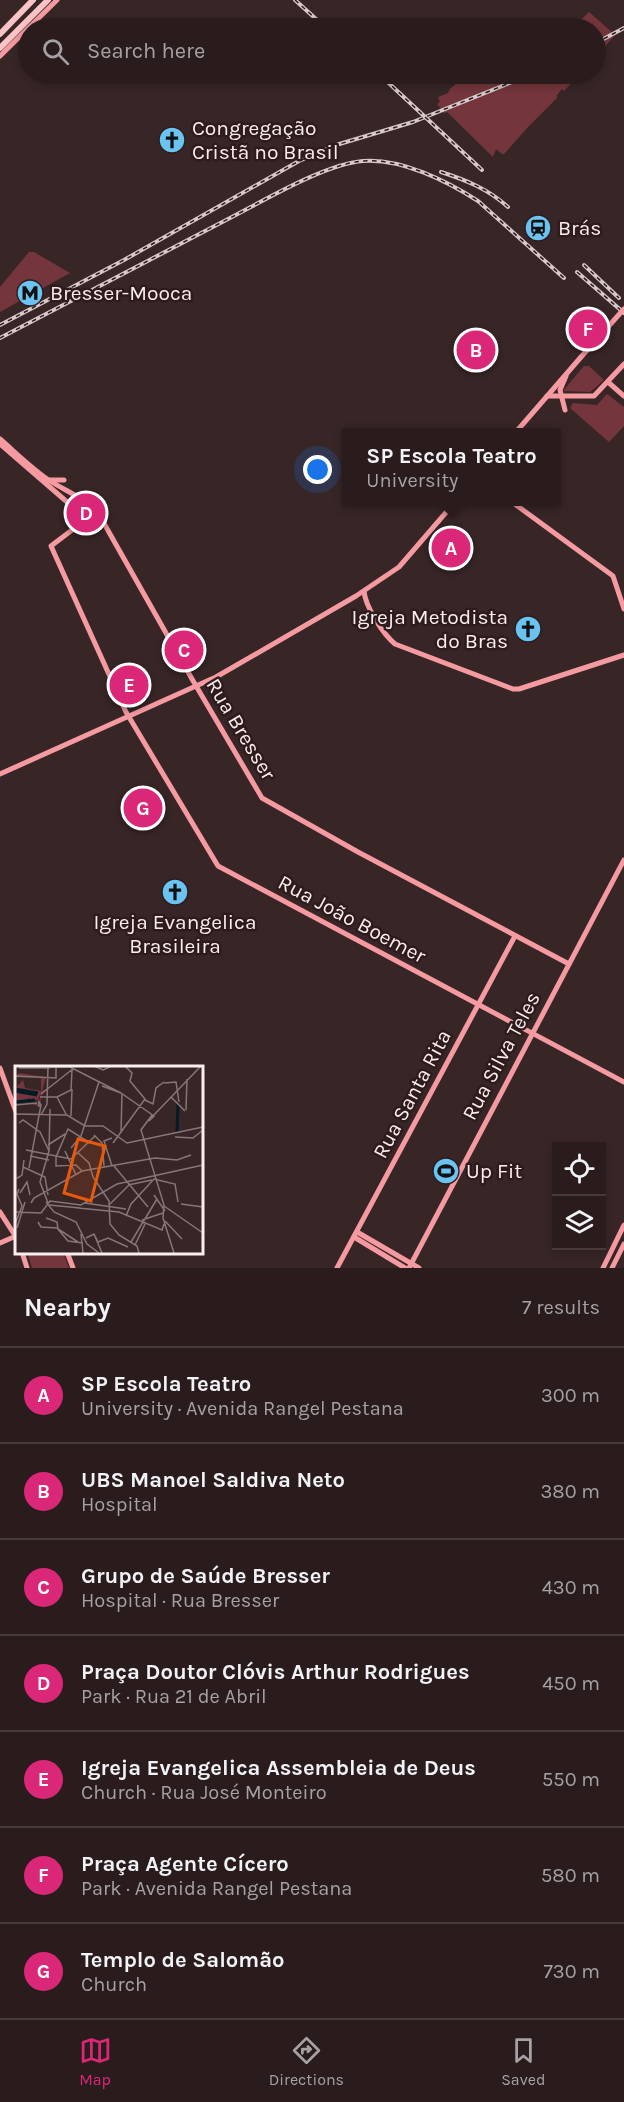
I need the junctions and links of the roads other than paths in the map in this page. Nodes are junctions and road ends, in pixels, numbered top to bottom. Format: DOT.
graph roads {
  1 [pos="33,0"];
  2 [pos="48,0"];
  3 [pos="57,0"];
  4 [pos="30,18"];
  5 [pos="39,18"];
  6 [pos="18,30"];
  7 [pos="0,34"];
  8 [pos="18,38"];
  9 [pos="0,48"];
  10 [pos="0,56"];
  11 [pos="624,309"];
  12 [pos="624,364"];
  13 [pos="566,374"];
  14 [pos="610,380"];
  15 [pos="548,396"];
  16 [pos="560,396"];
  17 [pos="624,396"];
  18 [pos="565,410"];
  19 [pos="520,428"];
  20 [pos="0,439"];
  21 [pos="0,444"];
  22 [pos="29,468"];
  23 [pos="48,480"];
  24 [pos="64,480"];
  25 [pos="88,502"];
  26 [pos="451,506"];
  27 [pos="519,506"];
  28 [pos="75,509"];
  29 [pos="97,510"];
  30 [pos="81,523"];
  31 [pos="364,591"];
  32 [pos="357,595"];
  33 [pos="364,599"];
  34 [pos="624,609"];
  35 [pos="624,655"];
  36 [pos="196,686"];
  37 [pos="129,717"];
  38 [pos="0,774"];
  39 [pos="624,860"];
  40 [pos="515,936"];
  41 [pos="569,964"];
  42 [pos="478,1005"];
  43 [pos="532,1034"];
  44 [pos="0,1068"];
  45 [pos="624,1082"];
  46 [pos="15,1109"];
  47 [pos="0,1212"];
  48 [pos="624,1226"];
  49 [pos="15,1235"];
  50 [pos="355,1235"];
  51 [pos="15,1237"];
  52 [pos="0,1243"];
  53 [pos="624,1244"];
  54 [pos="23,1253"];
  55 [pos="68,1253"];
  56 [pos="409,1266"];
  57 [pos="27,1268"];
  58 [pos="73,1268"];
  59 [pos="337,1268"];
  60 [pos="419,1268"];
  61 [pos="603,1268"];
  62 [pos="612,1268"];
  1 -- 7 [label="highway"];
  2 -- 4 [label="highway"];
  3 -- 5 [label="main road"];
  6 -- 9 [label="highway"];
  8 -- 10 [label="main road"];
  11 -- 13 [label="main road, bridge"];
  12 -- 14 [label="main road"];
  13 -- 15 [label="main road"];
  13 -- 16 [label="main road"];
  14 -- 16 [label="main road"];
  14 -- 17 [label="main road"];
  15 -- 16 [label="main road"];
  15 -- 19 [label="main road"];
  16 -- 18 [label="main road"];
  20 -- 22 [label="main road, Rua Bresser"];
  21 -- 22 [label="main road, Rua Bresser"];
  22 -- 23 [label="main road, Rua Bresser"];
  22 -- 28 [label="main road, Rua Bresser"];
  23 -- 24 [label="main road"];
  23 -- 25 [label="main road, Rua Bresser"];
  25 -- 28 [label="main road"];
  25 -- 29 [label="main road, Rua Bresser"];
  26 -- 31 [label="main road"];
  27 -- 34 [label="main road"];
  28 -- 30 [label="main road, Rua Bresser"];
  29 -- 30 [label="main road"];
  29 -- 36 [label="main road, Rua Bresser"];
  30 -- 37 [label="main road, Rua João Boemer"];
  31 -- 32 [label="main road"];
  31 -- 33 [label="main road"];
  32 -- 33 [label="main road"];
  32 -- 36 [label="main road"];
  33 -- 35 [label="main road"];
  36 -- 37 [label="main road"];
  36 -- 40 [label="main road, Rua Bresser"];
  37 -- 38 [label="main road"];
  37 -- 42 [label="main road, Rua João Boemer"];
  39 -- 41 [label="main road, Rua Silva Teles"];
  40 -- 41 [label="main road, Rua Bresser"];
  40 -- 42 [label="main road, Rua Santa Rita"];
  41 -- 43 [label="main road, Rua Silva Teles"];
  42 -- 43 [label="main road, Rua João Boemer"];
  42 -- 50 [label="main road, Rua Santa Rita"];
  43 -- 45 [label="main road, Rua João Boemer"];
  43 -- 56 [label="main road, Rua Silva Teles"];
  44 -- 46 [label="main road"];
  47 -- 49 [label="main road"];
  48 -- 61 [label="main road"];
  50 -- 56 [label="main road"];
  50 -- 59 [label="main road, Rua Santa Rita"];
  51 -- 52 [label="main road"];
  53 -- 62 [label="main road"];
  54 -- 57 [label="main road"];
  55 -- 58 [label="main road"];
  56 -- 60 [label="main road"];
}
